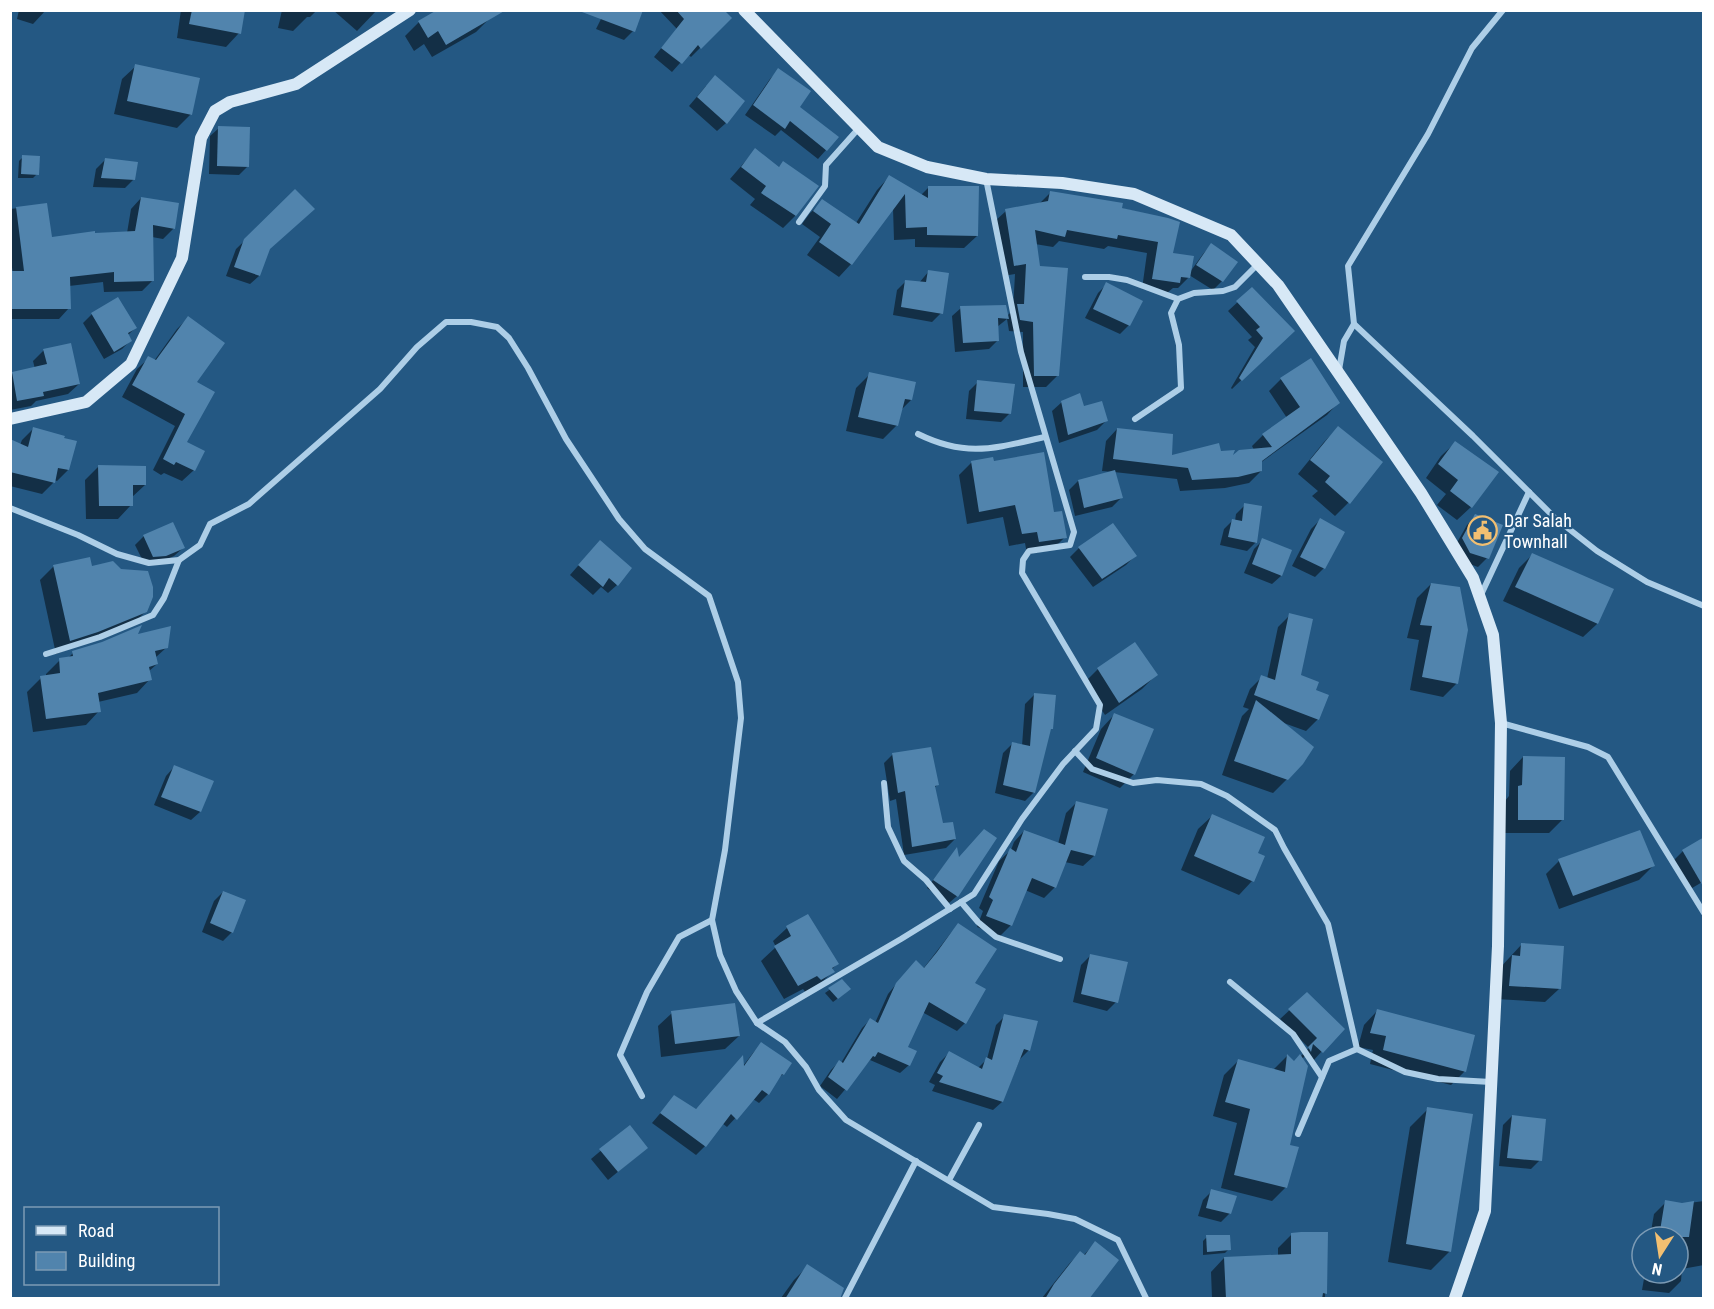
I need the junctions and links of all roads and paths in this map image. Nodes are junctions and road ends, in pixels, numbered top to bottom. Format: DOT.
graph roads {
  1 [pos="410,10"];
  2 [pos="744,10"];
  3 [pos="1503,10"];
  4 [pos="859,128"];
  5 [pos="986,179"];
  6 [pos="799,222"];
  7 [pos="1258,264"];
  8 [pos="1085,277"];
  9 [pos="1178,299"];
  10 [pos="1354,324"];
  11 [pos="1339,372"];
  12 [pos="10,419"];
  13 [pos="1135,419"];
  14 [pos="918,434"];
  15 [pos="1045,437"];
  16 [pos="1529,492"];
  17 [pos="10,508"];
  18 [pos="179,560"];
  19 [pos="1480,598"];
  20 [pos="1704,606"];
  21 [pos="46,654"];
  22 [pos="1501,723"];
  23 [pos="1075,751"];
  24 [pos="884,783"];
  25 [pos="961,902"];
  26 [pos="950,909"];
  27 [pos="1704,913"];
  28 [pos="712,920"];
  29 [pos="1060,959"];
  30 [pos="1230,982"];
  31 [pos="757,1023"];
  32 [pos="1357,1049"];
  33 [pos="1322,1077"];
  34 [pos="1491,1082"];
  35 [pos="642,1096"];
  36 [pos="979,1125"];
  37 [pos="1298,1134"];
  38 [pos="916,1161"];
  39 [pos="950,1180"];
  40 [pos="845,1299"];
  41 [pos="1146,1299"];
  42 [pos="1455,1299"];
  1 -- 12 [label="street"];
  2 -- 4 [label="street"];
  3 -- 10 [label="street"];
  4 -- 5 [label="street"];
  4 -- 6 [label="street"];
  5 -- 7 [label="street"];
  5 -- 15 [label="street"];
  7 -- 9 [label="street"];
  7 -- 11 [label="street"];
  8 -- 9 [label="street"];
  9 -- 13 [label="street"];
  10 -- 11 [label="street"];
  10 -- 16 [label="street"];
  11 -- 19 [label="street"];
  14 -- 15 [label="street"];
  15 -- 23 [label="street"];
  16 -- 19 [label="street"];
  16 -- 20 [label="street"];
  17 -- 18 [label="street"];
  18 -- 21 [label="street"];
  18 -- 28 [label="street"];
  19 -- 22 [label="street"];
  22 -- 27 [label="street"];
  22 -- 34 [label="street"];
  23 -- 25 [label="street"];
  23 -- 32 [label="street"];
  24 -- 26 [label="street"];
  25 -- 26 [label="street"];
  25 -- 29 [label="street"];
  26 -- 31 [label="street"];
  28 -- 31 [label="street"];
  28 -- 35 [label="street"];
  30 -- 33 [label="street"];
  31 -- 38 [label="street"];
  32 -- 33 [label="street"];
  32 -- 34 [label="street"];
  33 -- 37 [label="street"];
  34 -- 42 [label="street"];
  36 -- 39 [label="street"];
  38 -- 39 [label="street"];
  38 -- 40 [label="street"];
  39 -- 41 [label="street"];
}
